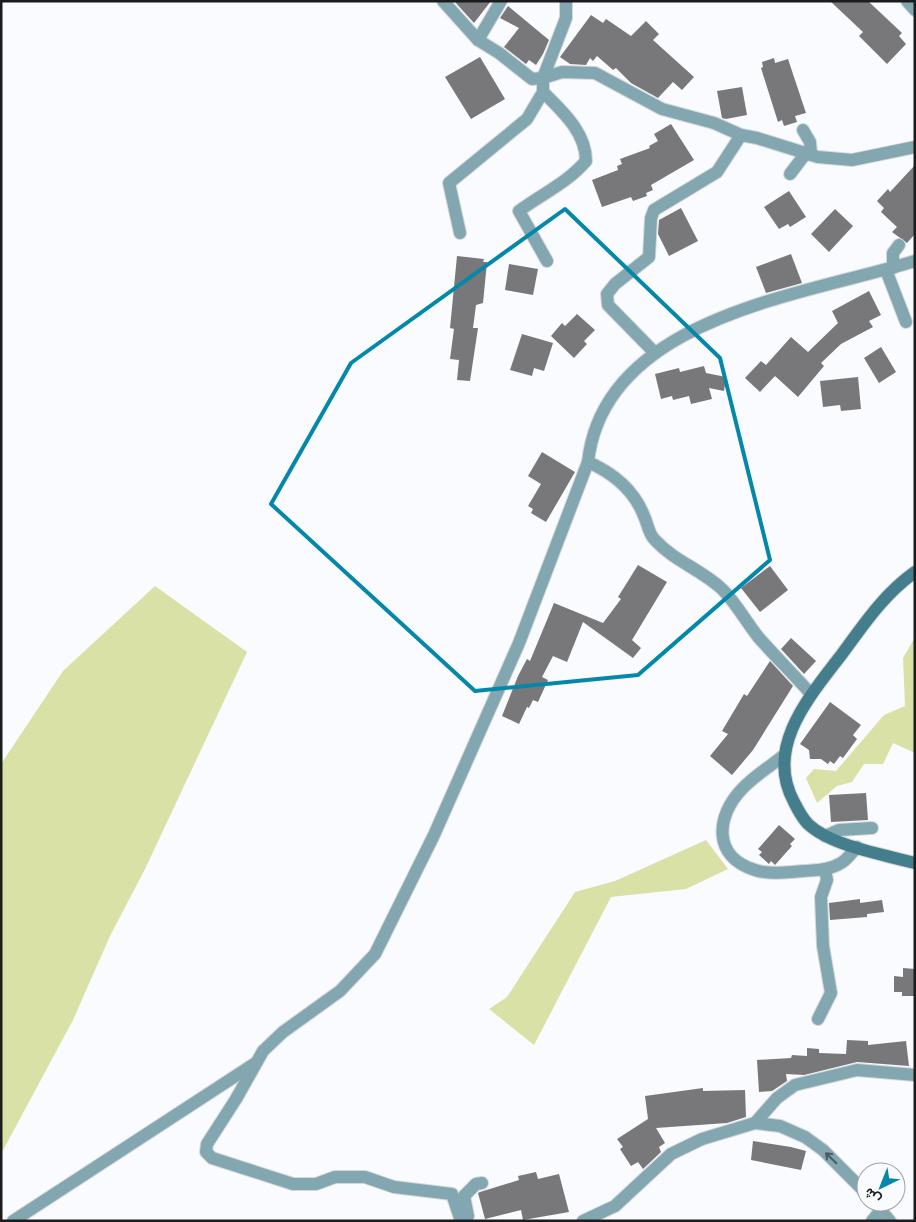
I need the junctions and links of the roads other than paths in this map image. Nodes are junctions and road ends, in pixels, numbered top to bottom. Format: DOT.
graph roads {
  1 [pos="443,1"];
  2 [pos="502,1"];
  3 [pos="566,1"];
  4 [pos="907,1"];
  5 [pos="915,10"];
  6 [pos="478,40"];
  7 [pos="543,78"];
  8 [pos="542,92"];
  9 [pos="803,130"];
  10 [pos="741,136"];
  11 [pos="915,147"];
  12 [pos="808,154"];
  13 [pos="790,174"];
  14 [pos="460,233"];
  15 [pos="899,245"];
  16 [pos="546,261"];
  17 [pos="915,261"];
  18 [pos="889,269"];
  19 [pos="906,322"];
  20 [pos="654,352"];
  21 [pos="588,462"];
  22 [pos="915,572"];
  23 [pos="811,694"];
  24 [pos="784,755"];
  25 [pos="872,828"];
  26 [pos="825,836"];
  27 [pos="857,847"];
  28 [pos="915,863"];
  29 [pos="825,869"];
  30 [pos="818,1019"];
  31 [pos="257,1062"];
  32 [pos="915,1075"];
  33 [pos="754,1123"];
  34 [pos="482,1183"];
  35 [pos="856,1183"];
  36 [pos="14,1221"];
  37 [pos="461,1221"];
  38 [pos="469,1221"];
  39 [pos="583,1221"];
  1 -- 6 [label="street"];
  2 -- 6 [label="street"];
  3 -- 7 [label="street"];
  4 -- 5 [label="street"];
  6 -- 7 [label="street"];
  7 -- 8 [label="street"];
  7 -- 10 [label="street"];
  8 -- 14 [label="street"];
  8 -- 16 [label="street"];
  9 -- 12 [label="street"];
  10 -- 12 [label="street"];
  10 -- 20 [label="street"];
  11 -- 12 [label="street"];
  12 -- 13 [label="street"];
  15 -- 18 [label="street"];
  17 -- 18 [label="street"];
  18 -- 19 [label="street"];
  18 -- 20 [label="street"];
  20 -- 21 [label="street"];
  21 -- 23 [label="street"];
  21 -- 31 [label="street"];
  22 -- 23 [label="main road"];
  23 -- 24 [label="main road"];
  24 -- 26 [label="main road"];
  24 -- 29 [label="street"];
  25 -- 26 [label="street"];
  26 -- 27 [label="main road"];
  27 -- 28 [label="main road"];
  27 -- 29 [label="street"];
  29 -- 30 [label="street"];
  31 -- 36 [label="street"];
  31 -- 37 [label="street"];
  32 -- 33 [label="street"];
  35 -- 33 [label="street, one-way"];
  33 -- 39 [label="street"];
  34 -- 38 [label="street"];
}
